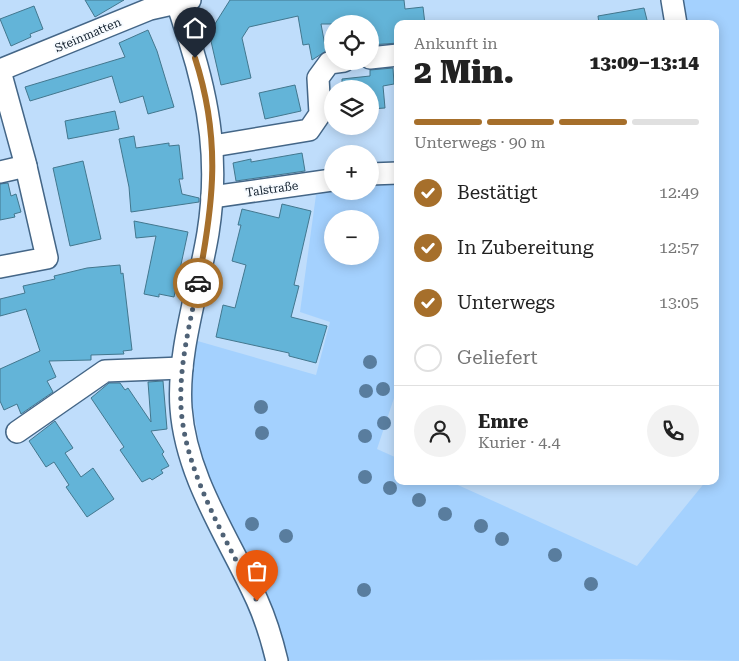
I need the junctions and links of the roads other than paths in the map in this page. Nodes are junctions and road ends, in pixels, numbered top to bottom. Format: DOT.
graph roads {
  1 [pos="672,0"];
  2 [pos="181,1"];
  3 [pos="675,20"];
  4 [pos="394,55"];
  5 [pos="379,57"];
  6 [pos="324,70"];
  7 [pos="0,71"];
  8 [pos="213,150"];
  9 [pos="26,164"];
  10 [pos="0,172"];
  11 [pos="379,174"];
  12 [pos="394,174"];
  13 [pos="324,181"];
  14 [pos="212,197"];
  15 [pos="0,267"];
  16 [pos="182,368"];
  17 [pos="17,432"];
  18 [pos="277,661"];
  1 -- 3 [label="street"];
  2 -- 7 [label="street, Steinmatten"];
  2 -- 8 [label="street"];
  4 -- 5 [label="street"];
  6 -- 8 [label="street"];
  7 -- 9 [label="street, Steinmatten"];
  8 -- 14 [label="street"];
  9 -- 10 [label="street"];
  9 -- 15 [label="street, Steinmatten"];
  11 -- 12 [label="street"];
  13 -- 14 [label="street, Talstraße"];
  14 -- 16 [label="street"];
  16 -- 17 [label="street"];
  16 -- 18 [label="street"];
}
